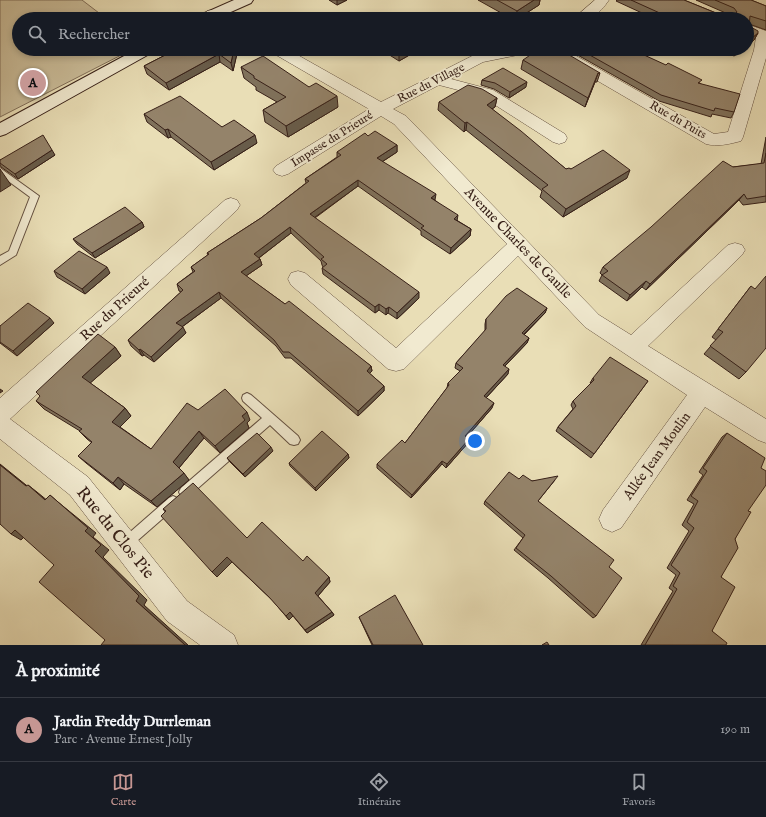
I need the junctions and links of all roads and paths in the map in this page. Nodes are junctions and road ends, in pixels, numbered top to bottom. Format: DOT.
graph roads {
  1 [pos="229,0"];
  2 [pos="246,0"];
  3 [pos="602,0"];
  4 [pos="218,12"];
  5 [pos="223,12"];
  6 [pos="588,12"];
  7 [pos="754,31"];
  8 [pos="135,56"];
  9 [pos="288,56"];
  10 [pos="490,56"];
  11 [pos="565,56"];
  12 [pos="438,80"];
  13 [pos="381,109"];
  14 [pos="0,130"];
  15 [pos="559,138"];
  16 [pos="282,170"];
  17 [pos="0,171"];
  18 [pos="231,205"];
  19 [pos="519,244"];
  20 [pos="735,250"];
  21 [pos="0,261"];
  22 [pos="298,279"];
  23 [pos="632,348"];
  24 [pos="702,393"];
  25 [pos="247,398"];
  26 [pos="0,413"];
  27 [pos="270,418"];
  28 [pos="0,426"];
  29 [pos="766,432"];
  30 [pos="294,440"];
  31 [pos="612,519"];
  32 [pos="125,544"];
  33 [pos="224,645"];
  1 -- 4 [label="street"];
  2 -- 5 [label="street"];
  3 -- 6 [label="street"];
  7 -- 11 [label="street, Rue du Puits"];
  8 -- 14 [label="street"];
  9 -- 13 [label="street, Avenue Charles de Gaulle"];
  10 -- 12 [label="street, Rue du Village"];
  12 -- 13 [label="street, Rue du Village"];
  12 -- 15 [label="street"];
  13 -- 16 [label="street, Impasse du Prieuré"];
  13 -- 19 [label="street, Avenue Charles de Gaulle"];
  17 -- 21 [label="lane"];
  18 -- 26 [label="street, Rue du Prieuré"];
  19 -- 22 [label="street"];
  19 -- 23 [label="street, Avenue Charles de Gaulle"];
  20 -- 23 [label="street"];
  23 -- 24 [label="street, Avenue Charles de Gaulle"];
  24 -- 29 [label="street, Avenue Charles de Gaulle"];
  24 -- 31 [label="street, Allée Jean Moulin"];
  25 -- 27 [label="lane"];
  27 -- 30 [label="lane"];
  27 -- 32 [label="lane"];
  28 -- 32 [label="street, Rue du Clos Pie"];
  32 -- 33 [label="street, Rue du Clos Pie"];
}
